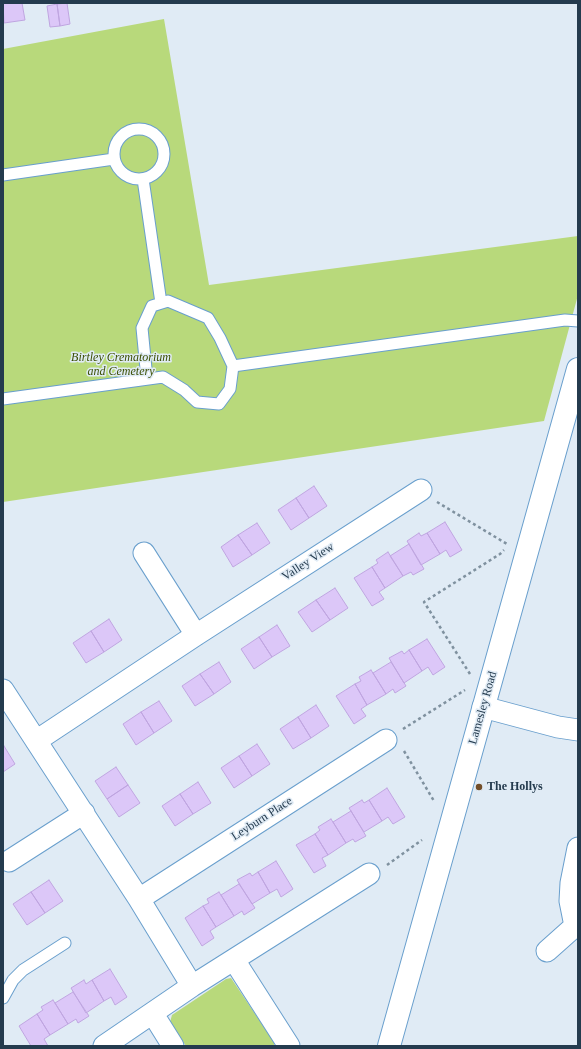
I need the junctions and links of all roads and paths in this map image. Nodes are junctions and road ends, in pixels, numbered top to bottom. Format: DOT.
graph roads {
  1 [pos="114,158"];
  2 [pos="3,175"];
  3 [pos="144,179"];
  4 [pos="160,303"];
  5 [pos="578,321"];
  6 [pos="233,366"];
  7 [pos="578,370"];
  8 [pos="147,379"];
  9 [pos="3,399"];
  10 [pos="421,490"];
  11 [pos="144,553"];
  12 [pos="196,635"];
  13 [pos="3,690"];
  14 [pos="481,692"];
  15 [pos="578,730"];
  16 [pos="390,737"];
  17 [pos="36,741"];
  18 [pos="435,803"];
  19 [pos="84,813"];
  20 [pos="425,839"];
  21 [pos="578,848"];
  22 [pos="9,861"];
  23 [pos="369,874"];
  24 [pos="139,898"];
  25 [pos="577,927"];
  26 [pos="65,943"];
  27 [pos="546,952"];
  28 [pos="234,960"];
  29 [pos="192,986"];
  30 [pos="3,998"];
  31 [pos="153,1014"];
  32 [pos="104,1046"];
  33 [pos="173,1046"];
  34 [pos="289,1046"];
  35 [pos="389,1046"];
  1 -- 2 [label="lane"];
  1 -- 3 [label="lane"];
  1 -- 3 [label="lane"];
  3 -- 4 [label="lane"];
  4 -- 6 [label="lane"];
  4 -- 8 [label="lane"];
  5 -- 6 [label="lane"];
  6 -- 8 [label="lane"];
  7 -- 14 [label="street, Lamesley Road"];
  8 -- 9 [label="lane"];
  10 -- 12 [label="street, Valley View"];
  10 -- 14 [label="path"];
  11 -- 12 [label="street"];
  12 -- 17 [label="street, Valley View"];
  13 -- 17 [label="street"];
  14 -- 15 [label="street"];
  14 -- 16 [label="path"];
  14 -- 35 [label="street, Lamesley Road"];
  16 -- 18 [label="path"];
  16 -- 24 [label="street, Leyburn Place"];
  17 -- 19 [label="street"];
  19 -- 22 [label="street"];
  19 -- 24 [label="street"];
  20 -- 23 [label="path"];
  21 -- 25 [label="street"];
  23 -- 28 [label="street"];
  24 -- 29 [label="street"];
  25 -- 27 [label="street"];
  26 -- 30 [label="lane"];
  28 -- 29 [label="street"];
  28 -- 34 [label="street"];
  29 -- 31 [label="street"];
  31 -- 32 [label="street"];
  31 -- 33 [label="street"];
}
